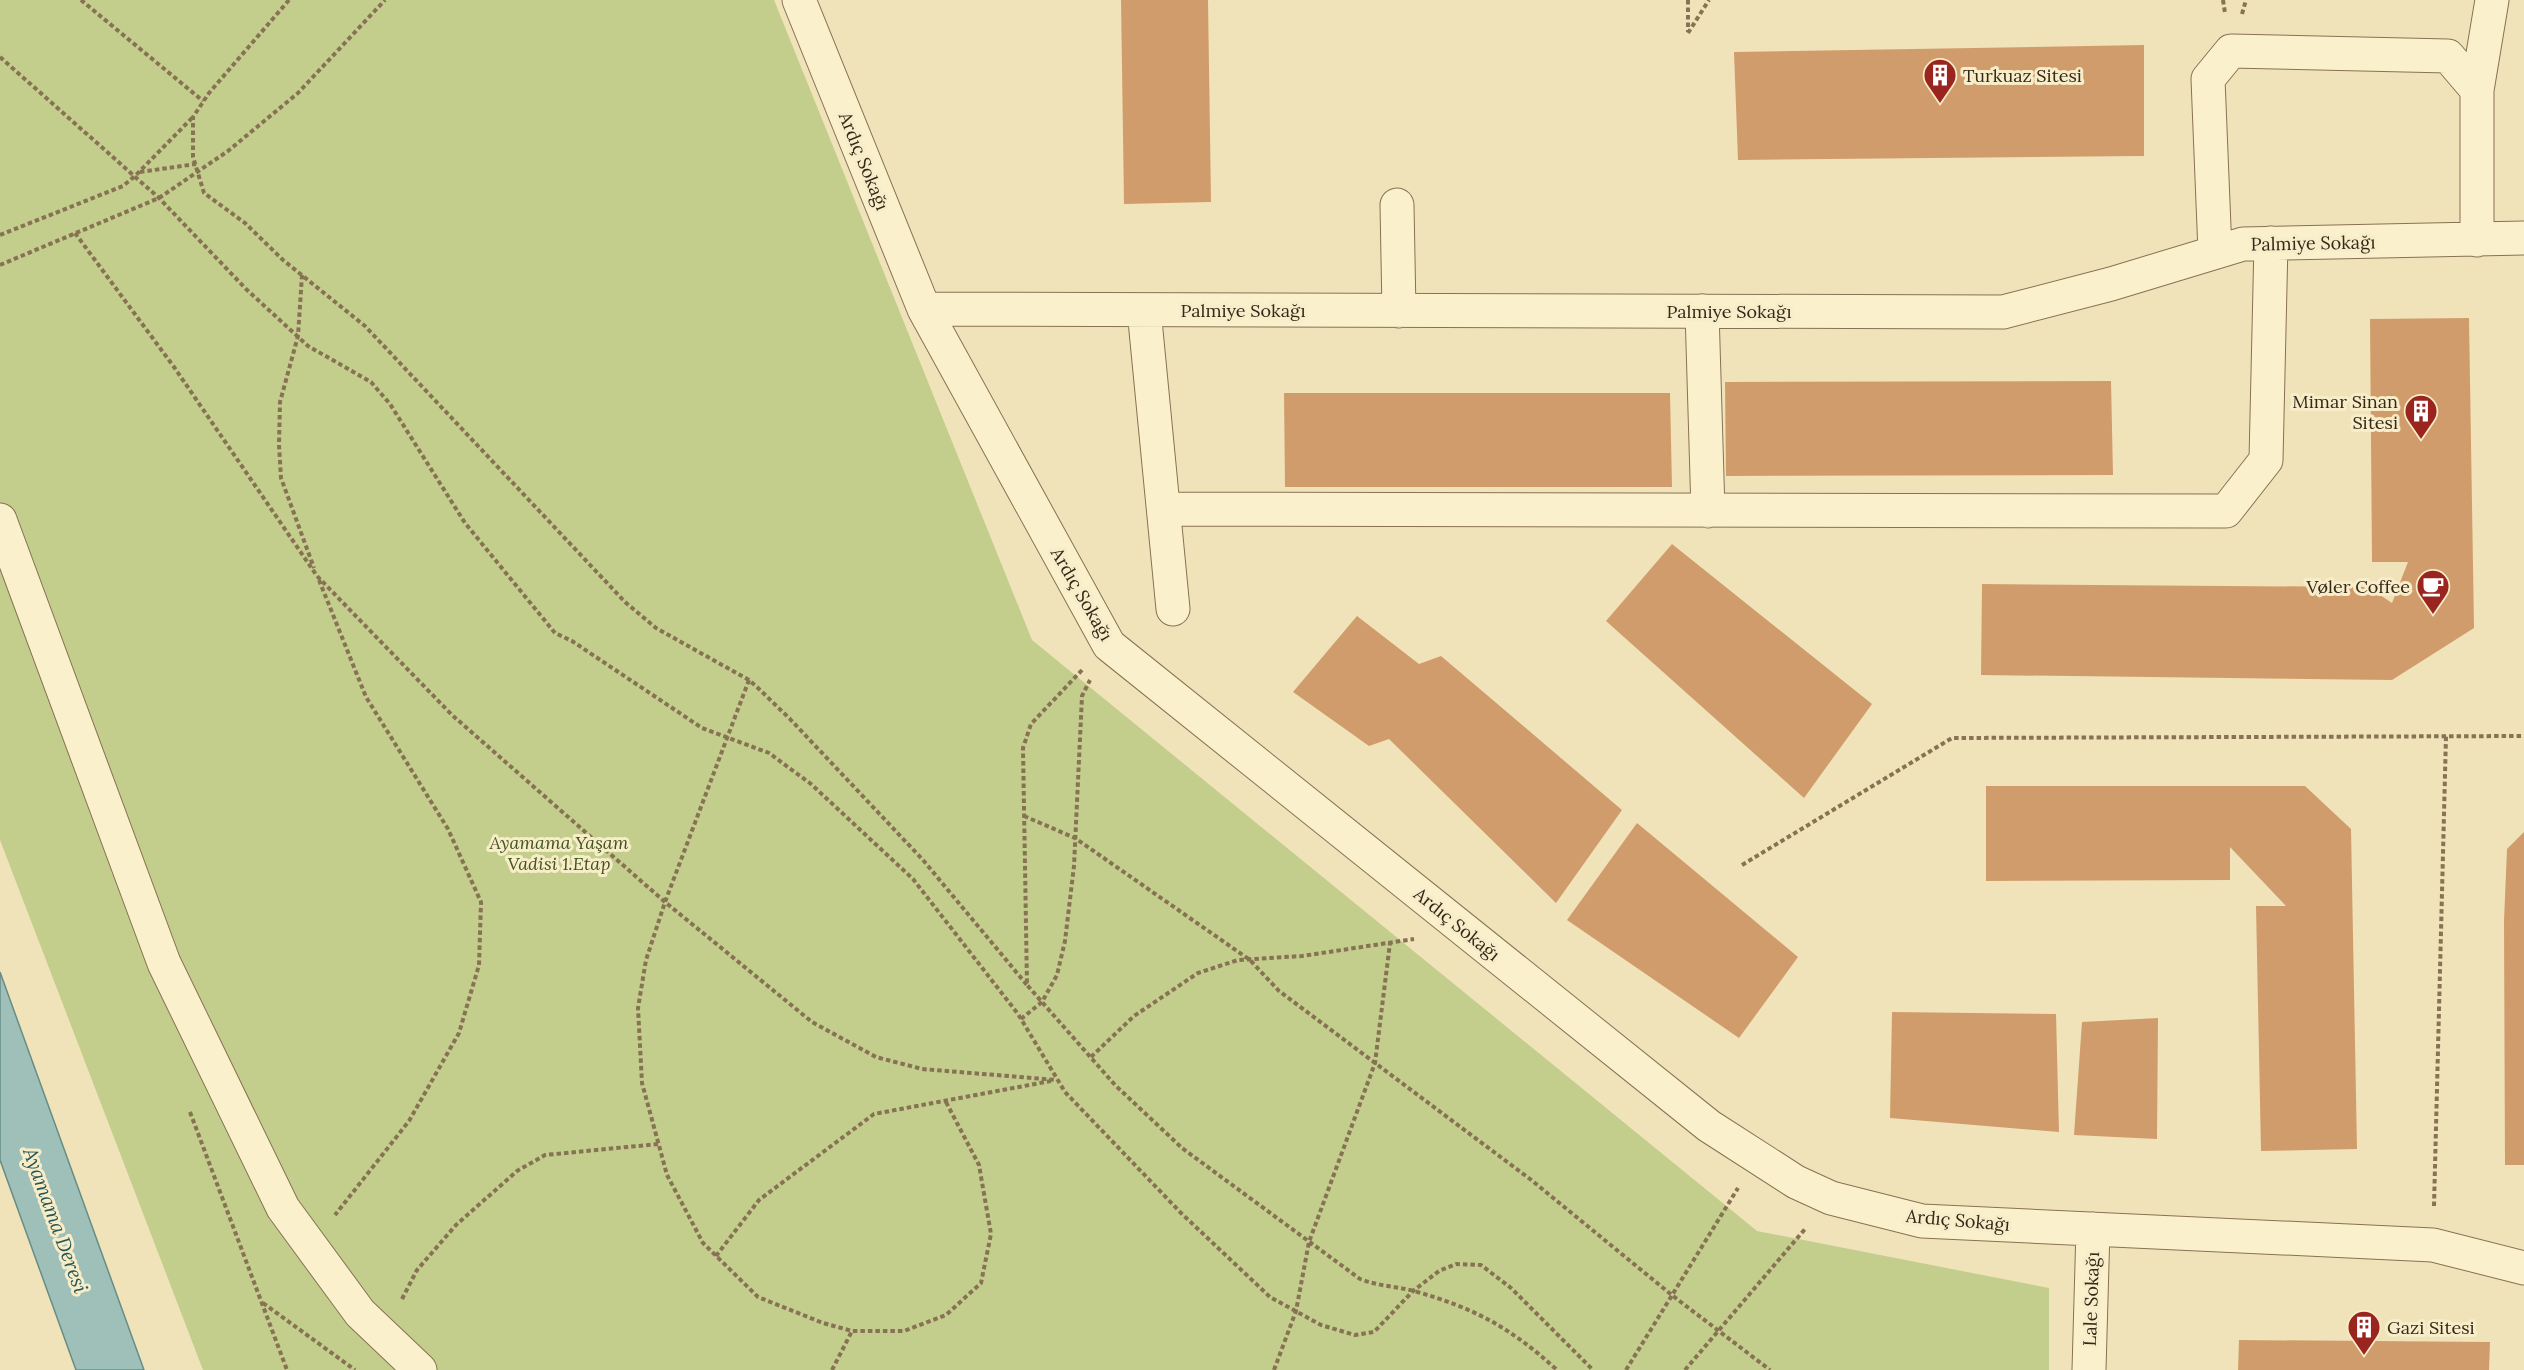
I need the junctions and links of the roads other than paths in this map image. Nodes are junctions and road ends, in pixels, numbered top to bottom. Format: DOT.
graph roads {
  1 [pos="799,0"];
  2 [pos="2492,0"];
  3 [pos="2477,90"];
  4 [pos="1397,204"];
  5 [pos="2524,238"];
  6 [pos="2477,240"];
  7 [pos="2271,243"];
  8 [pos="2215,252"];
  9 [pos="924,309"];
  10 [pos="1144,310"];
  11 [pos="1399,310"];
  12 [pos="1702,311"];
  13 [pos="1165,509"];
  14 [pos="1708,511"];
  15 [pos="0,520"];
  16 [pos="1173,609"];
  17 [pos="2093,1229"];
  18 [pos="2524,1268"];
  19 [pos="420,1370"];
  20 [pos="2089,1370"];
  1 -- 9 [label="street, Ardıç Sokağı"];
  2 -- 3 [label="street"];
  3 -- 6 [label="street"];
  3 -- 8 [label="street"];
  4 -- 11 [label="street"];
  5 -- 6 [label="street, Palmiye Sokağı"];
  6 -- 7 [label="street, Palmiye Sokağı"];
  7 -- 8 [label="street, Palmiye Sokağı"];
  7 -- 14 [label="street"];
  8 -- 12 [label="street, Palmiye Sokağı"];
  9 -- 10 [label="street, Palmiye Sokağı"];
  9 -- 17 [label="street, Ardıç Sokağı"];
  10 -- 11 [label="street, Palmiye Sokağı"];
  10 -- 13 [label="street"];
  11 -- 12 [label="street, Palmiye Sokağı"];
  12 -- 14 [label="street"];
  13 -- 14 [label="street"];
  13 -- 16 [label="street"];
  15 -- 19 [label="street"];
  17 -- 18 [label="street, Ardıç Sokağı"];
  17 -- 20 [label="street, Lale Sokağı"];
}
